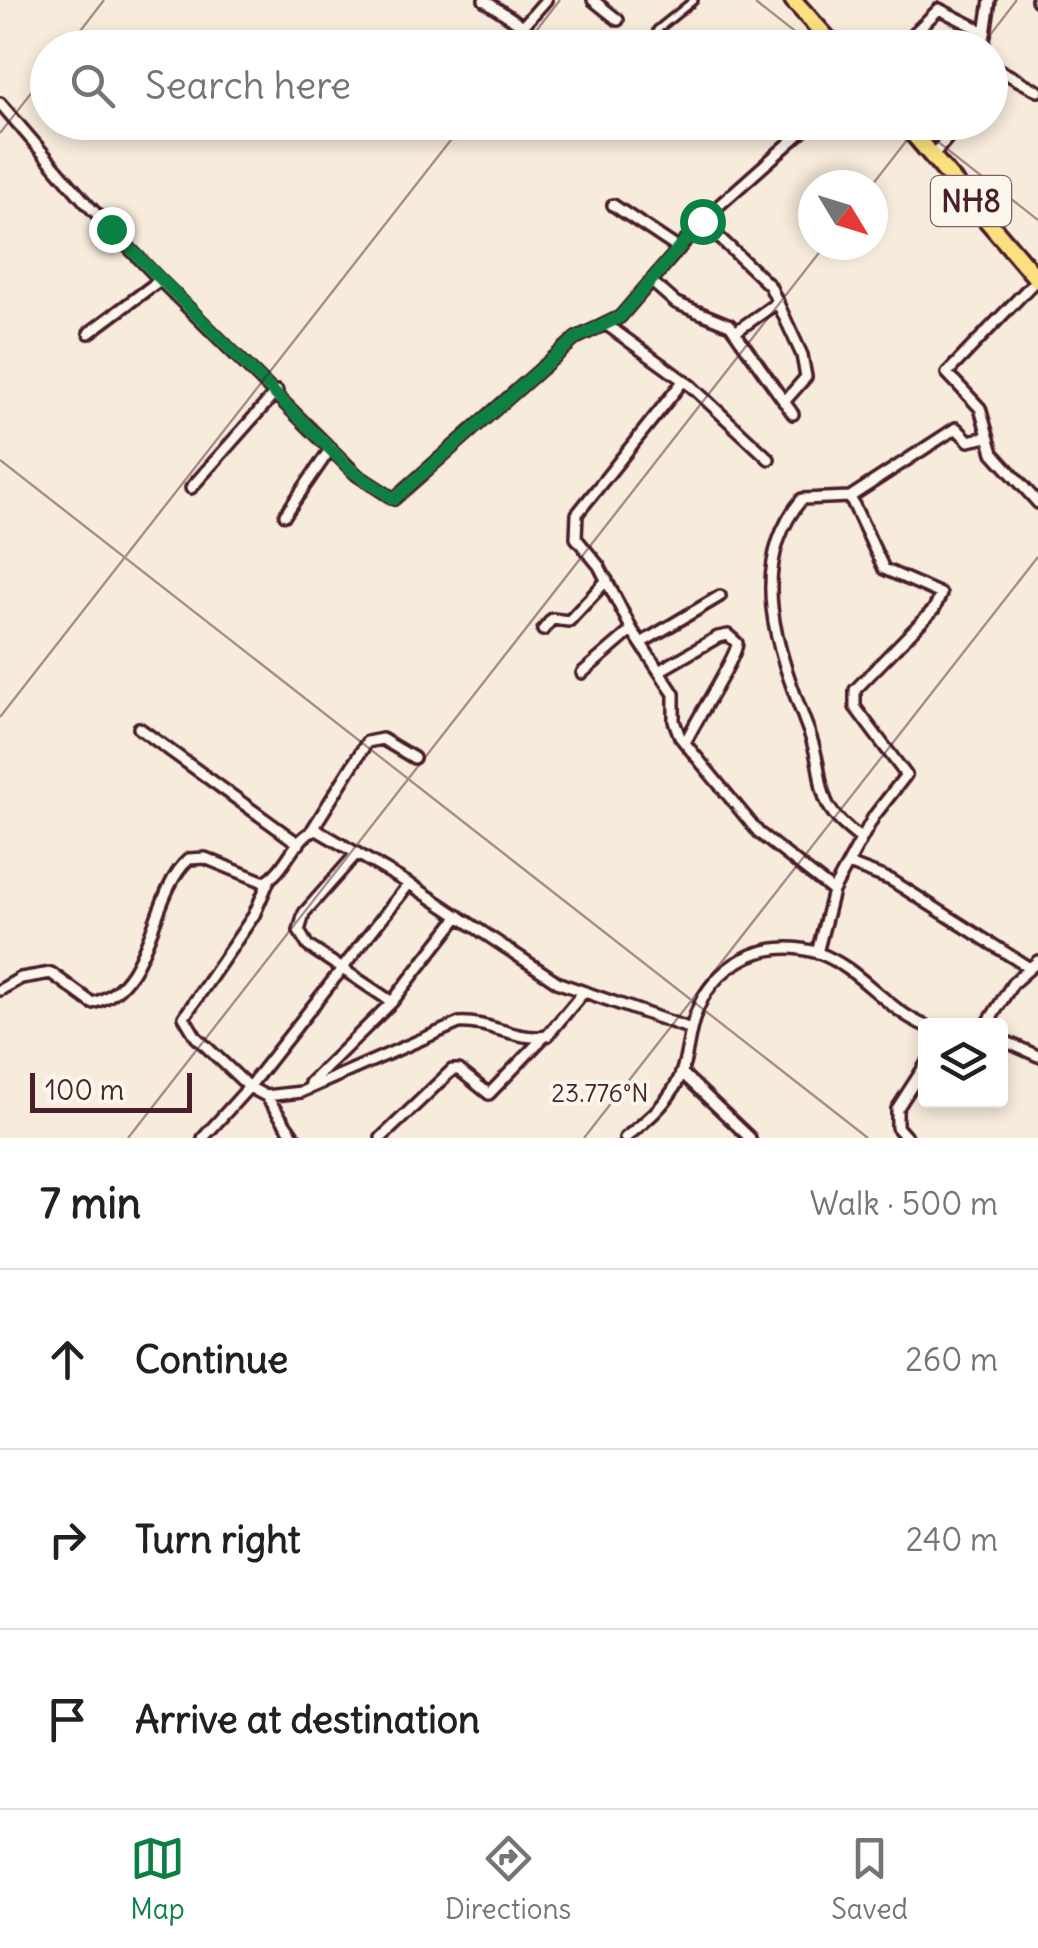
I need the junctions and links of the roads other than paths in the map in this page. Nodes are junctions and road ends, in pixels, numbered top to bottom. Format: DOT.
graph roads {
  1 [pos="484,0"];
  2 [pos="546,0"];
  3 [pos="593,0"];
  4 [pos="694,0"];
  5 [pos="793,0"];
  6 [pos="990,0"];
  7 [pos="618,20"];
  8 [pos="657,30"];
  9 [pos="820,30"];
  10 [pos="917,30"];
  11 [pos="981,30"];
  12 [pos="985,30"];
  13 [pos="1008,75"];
  14 [pos="1038,91"];
  15 [pos="0,103"];
  16 [pos="30,138"];
  17 [pos="32,140"];
  18 [pos="793,140"];
  19 [pos="919,140"];
  20 [pos="946,140"];
  21 [pos="933,155"];
  22 [pos="613,205"];
  23 [pos="702,221"];
  24 [pos="679,249"];
  25 [pos="1038,279"];
  26 [pos="160,280"];
  27 [pos="652,282"];
  28 [pos="778,302"];
  29 [pos="607,324"];
  30 [pos="736,332"];
  31 [pos="88,333"];
  32 [pos="684,380"];
  33 [pos="277,391"];
  34 [pos="784,402"];
  35 [pos="793,414"];
  36 [pos="986,437"];
  37 [pos="331,448"];
  38 [pos="769,459"];
  39 [pos="191,488"];
  40 [pos="850,497"];
  41 [pos="1038,504"];
  42 [pos="285,515"];
  43 [pos="608,580"];
  44 [pos="720,596"];
  45 [pos="543,630"];
  46 [pos="632,630"];
  47 [pos="640,643"];
  48 [pos="659,671"];
  49 [pos="582,673"];
  50 [pos="138,728"];
  51 [pos="685,743"];
  52 [pos="414,758"];
  53 [pos="312,830"];
  54 [pos="860,838"];
  55 [pos="298,844"];
  56 [pos="357,853"];
  57 [pos="849,864"];
  58 [pos="269,880"];
  59 [pos="408,885"];
  60 [pos="834,891"];
  61 [pos="458,916"];
  62 [pos="817,953"];
  63 [pos="1038,961"];
  64 [pos="1028,967"];
  65 [pos="344,969"];
  66 [pos="0,990"];
  67 [pos="582,994"];
  68 [pos="392,1002"];
  69 [pos="992,1018"];
  70 [pos="918,1022"];
  71 [pos="691,1029"];
  72 [pos="544,1036"];
  73 [pos="1008,1043"];
  74 [pos="1038,1056"];
  75 [pos="682,1073"];
  76 [pos="918,1078"];
  77 [pos="249,1087"];
  78 [pos="300,1092"];
  79 [pos="266,1096"];
  80 [pos="631,1136"];
  81 [pos="203,1138"];
  82 [pos="294,1138"];
  83 [pos="381,1138"];
  84 [pos="750,1138"];
  85 [pos="907,1138"];
  1 -- 2 [label="street"];
  3 -- 7 [label="street"];
  4 -- 8 [label="lane"];
  5 -- 9 [label="highway"];
  6 -- 12 [label="street"];
  10 -- 11 [label="street"];
  13 -- 14 [label="street"];
  15 -- 16 [label="street"];
  17 -- 26 [label="street"];
  18 -- 23 [label="street"];
  19 -- 21 [label="highway, NH8"];
  20 -- 21 [label="street"];
  21 -- 25 [label="highway, NH8"];
  22 -- 24 [label="street"];
  23 -- 24 [label="street"];
  23 -- 28 [label="street"];
  24 -- 27 [label="street"];
  25 -- 36 [label="street"];
  26 -- 31 [label="street"];
  26 -- 33 [label="street"];
  27 -- 29 [label="street"];
  27 -- 30 [label="street"];
  28 -- 30 [label="street"];
  28 -- 34 [label="street"];
  29 -- 32 [label="street"];
  29 -- 37 [label="street"];
  30 -- 34 [label="street"];
  32 -- 38 [label="street"];
  32 -- 43 [label="street"];
  33 -- 37 [label="street"];
  33 -- 39 [label="street"];
  34 -- 35 [label="street"];
  36 -- 40 [label="street"];
  36 -- 41 [label="street"];
  37 -- 42 [label="street"];
  40 -- 54 [label="street"];
  40 -- 54 [label="street"];
  43 -- 45 [label="street"];
  43 -- 46 [label="street"];
  44 -- 47 [label="street"];
  46 -- 47 [label="street"];
  46 -- 49 [label="street"];
  47 -- 48 [label="street"];
  48 -- 51 [label="street"];
  48 -- 51 [label="street"];
  50 -- 55 [label="street"];
  51 -- 60 [label="street"];
  52 -- 53 [label="street"];
  53 -- 55 [label="street"];
  53 -- 56 [label="street"];
  54 -- 57 [label="street"];
  55 -- 58 [label="street"];
  56 -- 59 [label="street"];
  56 -- 65 [label="street"];
  57 -- 60 [label="street"];
  57 -- 64 [label="street"];
  58 -- 66 [label="street"];
  58 -- 77 [label="street"];
  59 -- 61 [label="street"];
  59 -- 65 [label="street"];
  60 -- 62 [label="street"];
  61 -- 67 [label="street"];
  61 -- 68 [label="street"];
  62 -- 70 [label="street"];
  62 -- 71 [label="street"];
  63 -- 64 [label="street"];
  64 -- 69 [label="street"];
  65 -- 68 [label="street"];
  65 -- 77 [label="street"];
  67 -- 71 [label="street"];
  67 -- 72 [label="street"];
  68 -- 78 [label="street"];
  71 -- 75 [label="street"];
  72 -- 78 [label="street"];
  72 -- 83 [label="street"];
  73 -- 74 [label="street"];
  75 -- 80 [label="street"];
  75 -- 84 [label="street"];
  76 -- 85 [label="street"];
  77 -- 79 [label="street"];
  77 -- 81 [label="street"];
  78 -- 79 [label="street"];
  79 -- 82 [label="street"];
}
